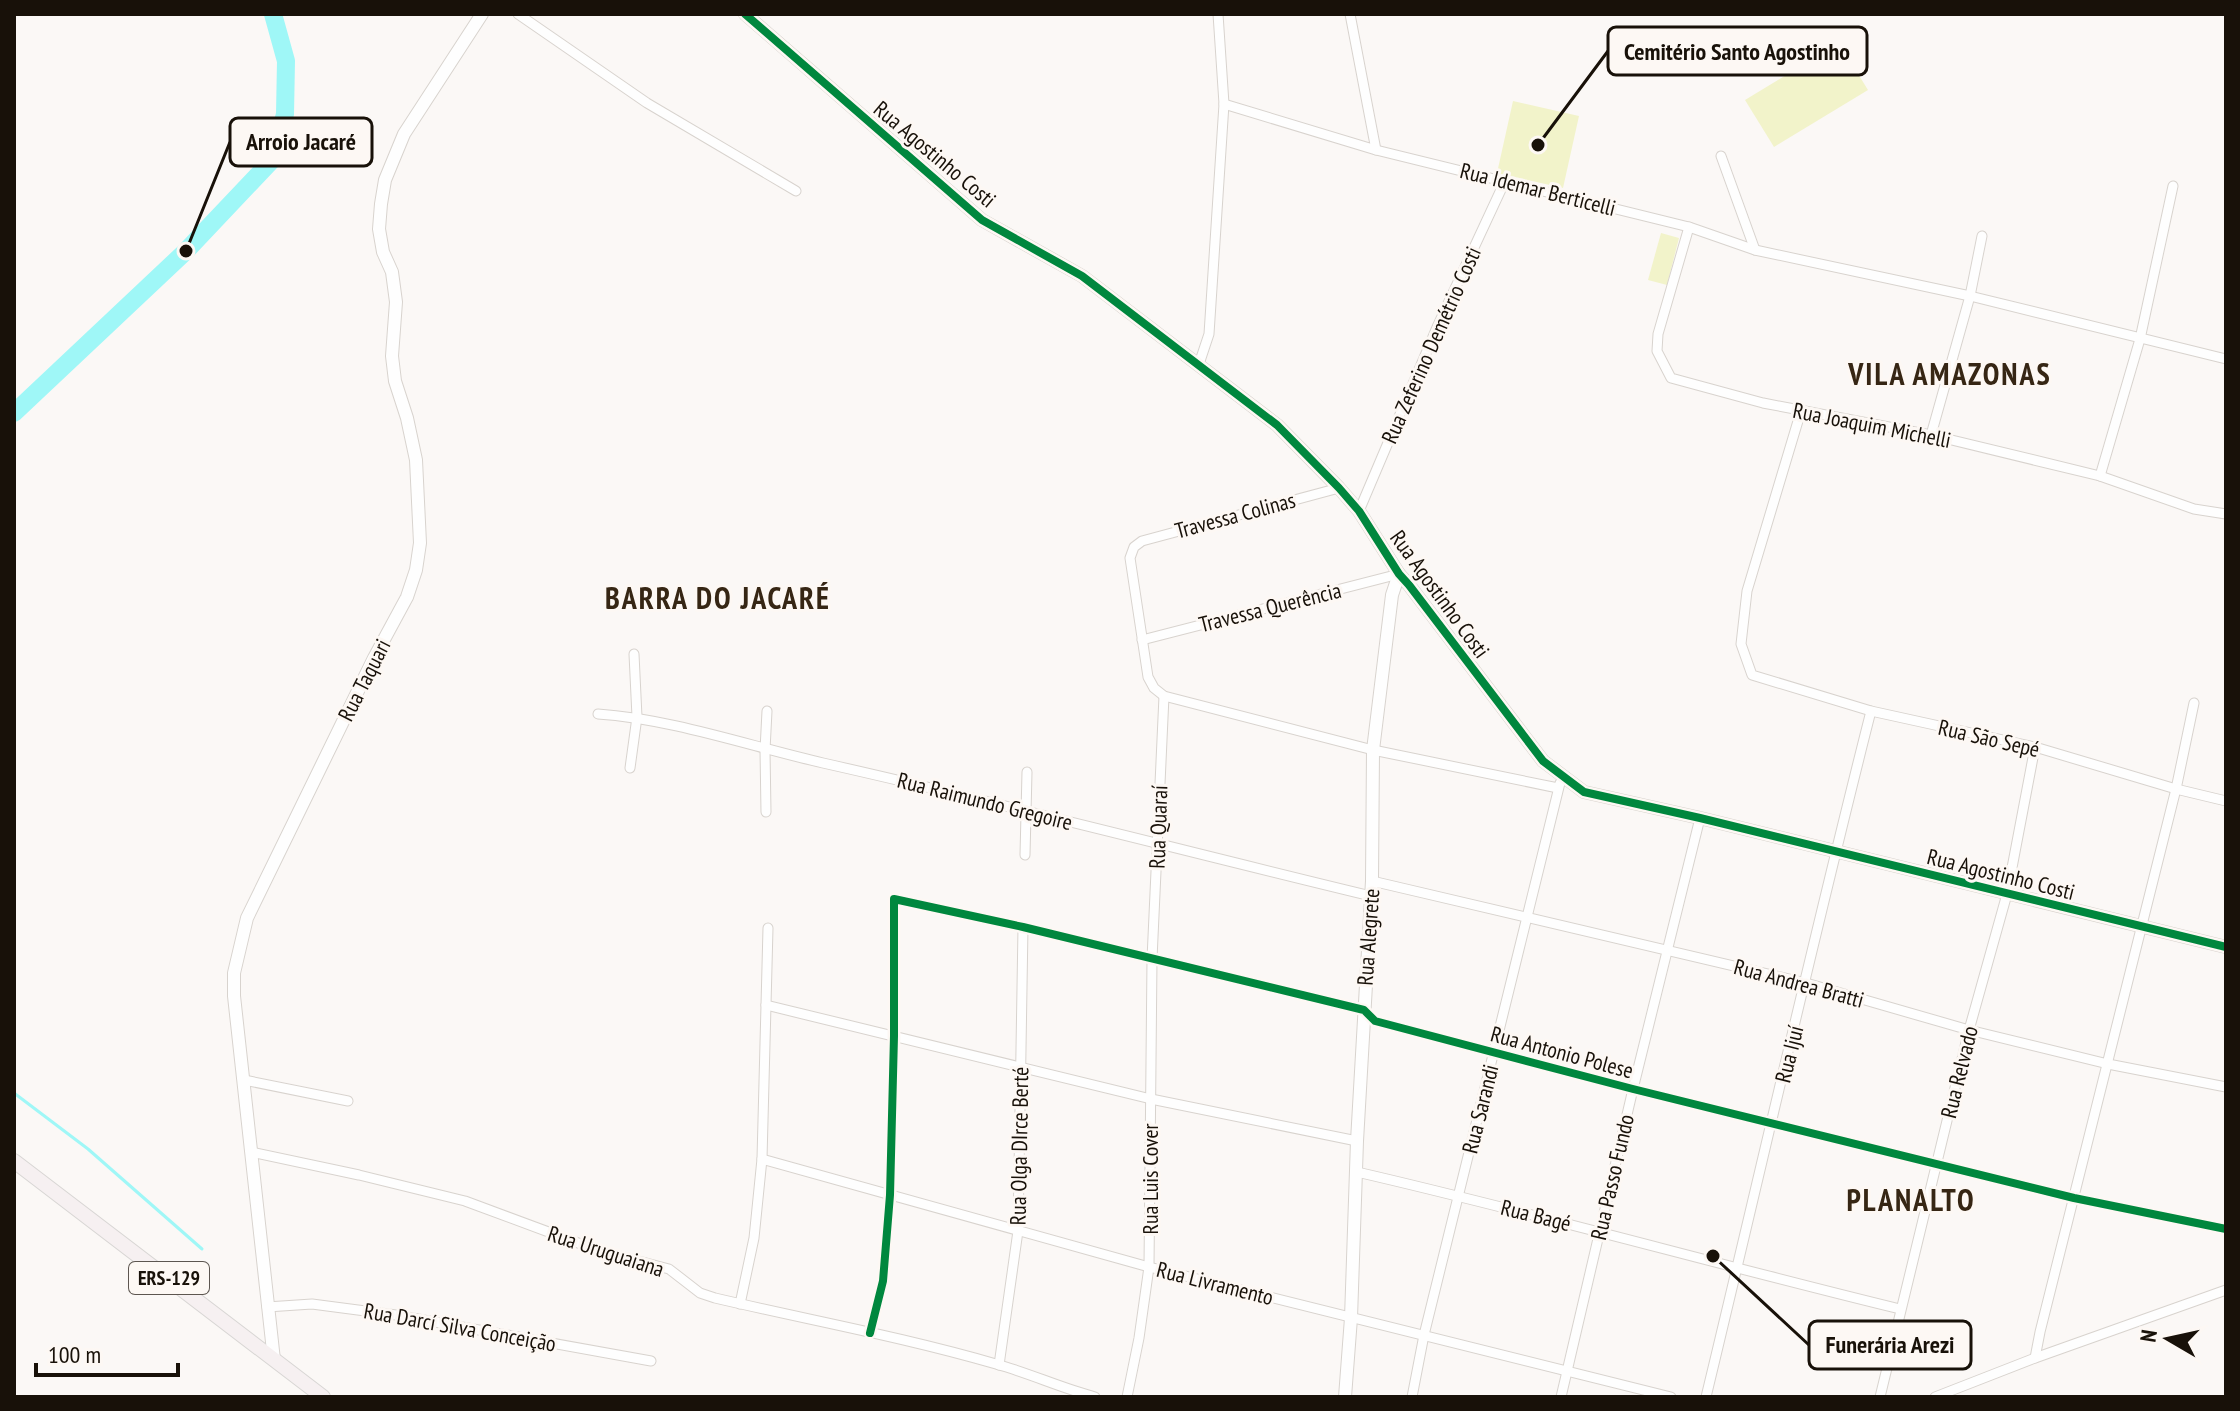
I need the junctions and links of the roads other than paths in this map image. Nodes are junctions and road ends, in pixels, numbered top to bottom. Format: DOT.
graph roads {
  1 [pos="482,14"];
  2 [pos="518,14"];
  3 [pos="745,14"];
  4 [pos="1218,14"];
  5 [pos="1350,14"];
  6 [pos="1224,104"];
  7 [pos="1376,150"];
  8 [pos="1721,156"];
  9 [pos="1505,181"];
  10 [pos="2173,186"];
  11 [pos="796,191"];
  12 [pos="1689,227"];
  13 [pos="1982,236"];
  14 [pos="1755,250"];
  15 [pos="1970,296"];
  16 [pos="2140,339"];
  17 [pos="2226,359"];
  18 [pos="1199,364"];
  19 [pos="1801,411"];
  20 [pos="1931,435"];
  21 [pos="2100,476"];
  22 [pos="1339,488"];
  23 [pos="1359,511"];
  24 [pos="2226,514"];
  25 [pos="1399,574"];
  26 [pos="1142,640"];
  27 [pos="634,654"];
  28 [pos="1164,696"];
  29 [pos="2194,703"];
  30 [pos="767,711"];
  31 [pos="1871,711"];
  32 [pos="598,714"];
  33 [pos="637,717"];
  34 [pos="2035,747"];
  35 [pos="765,750"];
  36 [pos="1373,750"];
  37 [pos="630,768"];
  38 [pos="1027,772"];
  39 [pos="1561,783"];
  40 [pos="2176,789"];
  41 [pos="2226,801"];
  42 [pos="1026,810"];
  43 [pos="766,812"];
  44 [pos="1700,818"];
  45 [pos="1158,845"];
  46 [pos="1835,852"];
  47 [pos="1025,855"];
  48 [pos="1372,881"];
  49 [pos="2007,894"];
  50 [pos="1371,896"];
  51 [pos="1526,917"];
  52 [pos="1023,927"];
  53 [pos="2142,927"];
  54 [pos="768,928"];
  55 [pos="2226,947"];
  56 [pos="1667,949"];
  57 [pos="1152,959"];
  58 [pos="1806,983"];
  59 [pos="766,1005"];
  60 [pos="1364,1010"];
  61 [pos="1969,1030"];
  62 [pos="894,1036"];
  63 [pos="1494,1052"];
  64 [pos="2108,1064"];
  65 [pos="1020,1068"];
  66 [pos="244,1080"];
  67 [pos="2226,1087"];
  68 [pos="1633,1089"];
  69 [pos="1151,1099"];
  70 [pos="348,1101"];
  71 [pos="1772,1123"];
  72 [pos="1357,1141"];
  73 [pos="251,1152"];
  74 [pos="762,1159"];
  75 [pos="14,1161"];
  76 [pos="1936,1163"];
  77 [pos="1357,1172"];
  78 [pos="890,1195"];
  79 [pos="1458,1196"];
  80 [pos="2074,1198"];
  81 [pos="2226,1229"];
  82 [pos="1018,1231"];
  83 [pos="1599,1231"];
  84 [pos="1149,1267"];
  85 [pos="1737,1270"];
  86 [pos="2226,1290"];
  87 [pos="740,1304"];
  88 [pos="267,1307"];
  89 [pos="1900,1309"];
  90 [pos="1351,1318"];
  91 [pos="870,1333"];
  92 [pos="1424,1335"];
  93 [pos="2035,1358"];
  94 [pos="274,1360"];
  95 [pos="651,1361"];
  96 [pos="999,1365"];
  97 [pos="1567,1371"];
  98 [pos="1941,1396"];
  99 [pos="323,1397"];
  100 [pos="1095,1397"];
  101 [pos="1127,1397"];
  102 [pos="1345,1397"];
  103 [pos="1412,1397"];
  104 [pos="1561,1397"];
  105 [pos="1671,1397"];
  106 [pos="1706,1397"];
  107 [pos="1880,1397"];
  1 -- 66 [label="street, Rua Taquari"];
  2 -- 11 [label="street"];
  3 -- 18 [label="street, Rua Agostinho Costi"];
  4 -- 6 [label="street"];
  5 -- 7 [label="street"];
  6 -- 7 [label="street, Rua Idemar Berticelli"];
  6 -- 18 [label="street"];
  7 -- 9 [label="street, Rua Idemar Berticelli"];
  8 -- 14 [label="street"];
  9 -- 12 [label="street, Rua Idemar Berticelli"];
  9 -- 23 [label="street, Rua Zeferino Demétrio Costi"];
  10 -- 16 [label="street"];
  12 -- 14 [label="street, Rua Idemar Berticelli"];
  12 -- 19 [label="street, Rua Joaquim Michelli"];
  13 -- 15 [label="street"];
  14 -- 15 [label="street, Rua Idemar Berticelli"];
  15 -- 16 [label="street, Rua Idemar Berticelli"];
  15 -- 20 [label="street"];
  16 -- 17 [label="street, Rua Idemar Berticelli"];
  16 -- 21 [label="street"];
  18 -- 22 [label="street, Rua Agostinho Costi"];
  19 -- 20 [label="street, Rua Joaquim Michelli"];
  19 -- 31 [label="street, Rua São Sepé"];
  20 -- 21 [label="street, Rua Joaquim Michelli"];
  21 -- 24 [label="street, Rua Joaquim Michelli"];
  22 -- 23 [label="street, Rua Agostinho Costi"];
  22 -- 26 [label="street, Travessa Colinas"];
  23 -- 25 [label="street, Rua Agostinho Costi"];
  25 -- 26 [label="street, Travessa Querência"];
  25 -- 36 [label="street, Rua Alegrete"];
  25 -- 39 [label="street, Rua Agostinho Costi"];
  26 -- 28 [label="street"];
  27 -- 33 [label="street"];
  28 -- 36 [label="street"];
  28 -- 45 [label="street, Rua Quaraí"];
  29 -- 40 [label="street"];
  30 -- 35 [label="street"];
  31 -- 34 [label="street, Rua São Sepé"];
  31 -- 46 [label="street, Rua Ijuí"];
  32 -- 33 [label="street, Rua Raimundo Gregoire"];
  33 -- 35 [label="street, Rua Raimundo Gregoire"];
  33 -- 37 [label="street"];
  34 -- 40 [label="street, Rua São Sepé"];
  34 -- 49 [label="street, Rua Relvado"];
  35 -- 42 [label="street, Rua Raimundo Gregoire"];
  35 -- 43 [label="street"];
  36 -- 39 [label="street"];
  36 -- 48 [label="street, Rua Alegrete"];
  38 -- 42 [label="street"];
  39 -- 44 [label="street, Rua Agostinho Costi"];
  39 -- 51 [label="street, Rua Sarandi"];
  40 -- 41 [label="street, Rua São Sepé"];
  40 -- 53 [label="street"];
  42 -- 45 [label="street, Rua Raimundo Gregoire"];
  42 -- 47 [label="street"];
  44 -- 46 [label="street, Rua Agostinho Costi"];
  44 -- 56 [label="street, Rua Passo Fundo"];
  45 -- 50 [label="street, Rua Raimundo Gregoire"];
  45 -- 57 [label="street, Rua Quaraí"];
  46 -- 49 [label="street, Rua Agostinho Costi"];
  46 -- 58 [label="street, Rua Ijuí"];
  48 -- 50 [label="street, Rua Alegrete"];
  48 -- 51 [label="street, Rua Andrea Bratti"];
  49 -- 53 [label="street, Rua Agostinho Costi"];
  49 -- 61 [label="street, Rua Relvado"];
  50 -- 60 [label="street, Rua Alegrete"];
  51 -- 56 [label="street, Rua Andrea Bratti"];
  51 -- 63 [label="street, Rua Sarandi"];
  52 -- 57 [label="street, Rua Antonio Polese"];
  52 -- 62 [label="street, Rua Antonio Polese"];
  52 -- 65 [label="street, Rua Olga DIrce Berté"];
  53 -- 55 [label="street, Rua Agostinho Costi"];
  53 -- 64 [label="street"];
  54 -- 59 [label="street"];
  56 -- 58 [label="street, Rua Andrea Bratti"];
  56 -- 68 [label="street, Rua Passo Fundo"];
  57 -- 60 [label="street, Rua Antonio Polese"];
  57 -- 69 [label="street, Rua Luis Cover"];
  58 -- 61 [label="street, Rua Andrea Bratti"];
  58 -- 71 [label="street, Rua Ijuí"];
  59 -- 62 [label="street"];
  59 -- 74 [label="street"];
  60 -- 63 [label="street, Rua Antonio Polese"];
  60 -- 72 [label="street, Rua Alegrete"];
  61 -- 64 [label="street, Rua Andrea Bratti"];
  61 -- 76 [label="street, Rua Relvado"];
  62 -- 65 [label="street"];
  62 -- 78 [label="street"];
  63 -- 68 [label="street, Rua Antonio Polese"];
  63 -- 79 [label="street, Rua Sarandi"];
  64 -- 67 [label="street, Rua Andrea Bratti"];
  64 -- 80 [label="street"];
  65 -- 69 [label="street"];
  65 -- 82 [label="street, Rua Olga DIrce Berté"];
  66 -- 70 [label="street"];
  66 -- 73 [label="street, Rua Taquari"];
  68 -- 71 [label="street, Rua Antonio Polese"];
  68 -- 83 [label="street, Rua Passo Fundo"];
  69 -- 72 [label="street"];
  69 -- 84 [label="street, Rua Luis Cover"];
  71 -- 76 [label="street, Rua Antonio Polese"];
  71 -- 85 [label="street, Rua Ijuí"];
  72 -- 77 [label="street, Rua Alegrete"];
  73 -- 87 [label="street, Rua Uruguaiana"];
  73 -- 88 [label="street, Rua Taquari"];
  74 -- 78 [label="street, Rua Livramento"];
  74 -- 87 [label="street"];
  75 -- 94 [label="main road, ERS-129"];
  76 -- 80 [label="street, Rua Antonio Polese"];
  76 -- 89 [label="street, Rua Relvado"];
  77 -- 79 [label="street, Rua Bagé"];
  77 -- 90 [label="street, Rua Alegrete"];
  78 -- 82 [label="street, Rua Livramento"];
  78 -- 91 [label="street"];
  79 -- 83 [label="street, Rua Bagé"];
  79 -- 92 [label="street, Rua Sarandi"];
  80 -- 81 [label="street, Rua Antonio Polese"];
  80 -- 93 [label="street"];
  82 -- 84 [label="street, Rua Livramento"];
  82 -- 96 [label="street, Rua Olga DIrce Berté"];
  83 -- 85 [label="street, Rua Bagé"];
  83 -- 97 [label="street, Rua Passo Fundo"];
  84 -- 90 [label="street, Rua Livramento"];
  84 -- 101 [label="street, Rua Luis Cover"];
  85 -- 89 [label="street, Rua Bagé"];
  85 -- 106 [label="street, Rua Ijuí"];
  86 -- 93 [label="street"];
  87 -- 91 [label="street, Rua Uruguaiana"];
  88 -- 94 [label="street, Rua Taquari"];
  88 -- 95 [label="street, Rua Darcí Silva Conceição"];
  89 -- 107 [label="street, Rua Relvado"];
  90 -- 92 [label="street, Rua Livramento"];
  90 -- 102 [label="street, Rua Alegrete"];
  91 -- 96 [label="street, Rua Uruguaiana"];
  92 -- 97 [label="street, Rua Livramento"];
  92 -- 103 [label="street, Rua Sarandi"];
  93 -- 98 [label="street"];
  94 -- 99 [label="main road, ERS-129"];
  96 -- 100 [label="street, Rua Uruguaiana"];
  97 -- 104 [label="street, Rua Passo Fundo"];
  97 -- 105 [label="street, Rua Livramento"];
}
